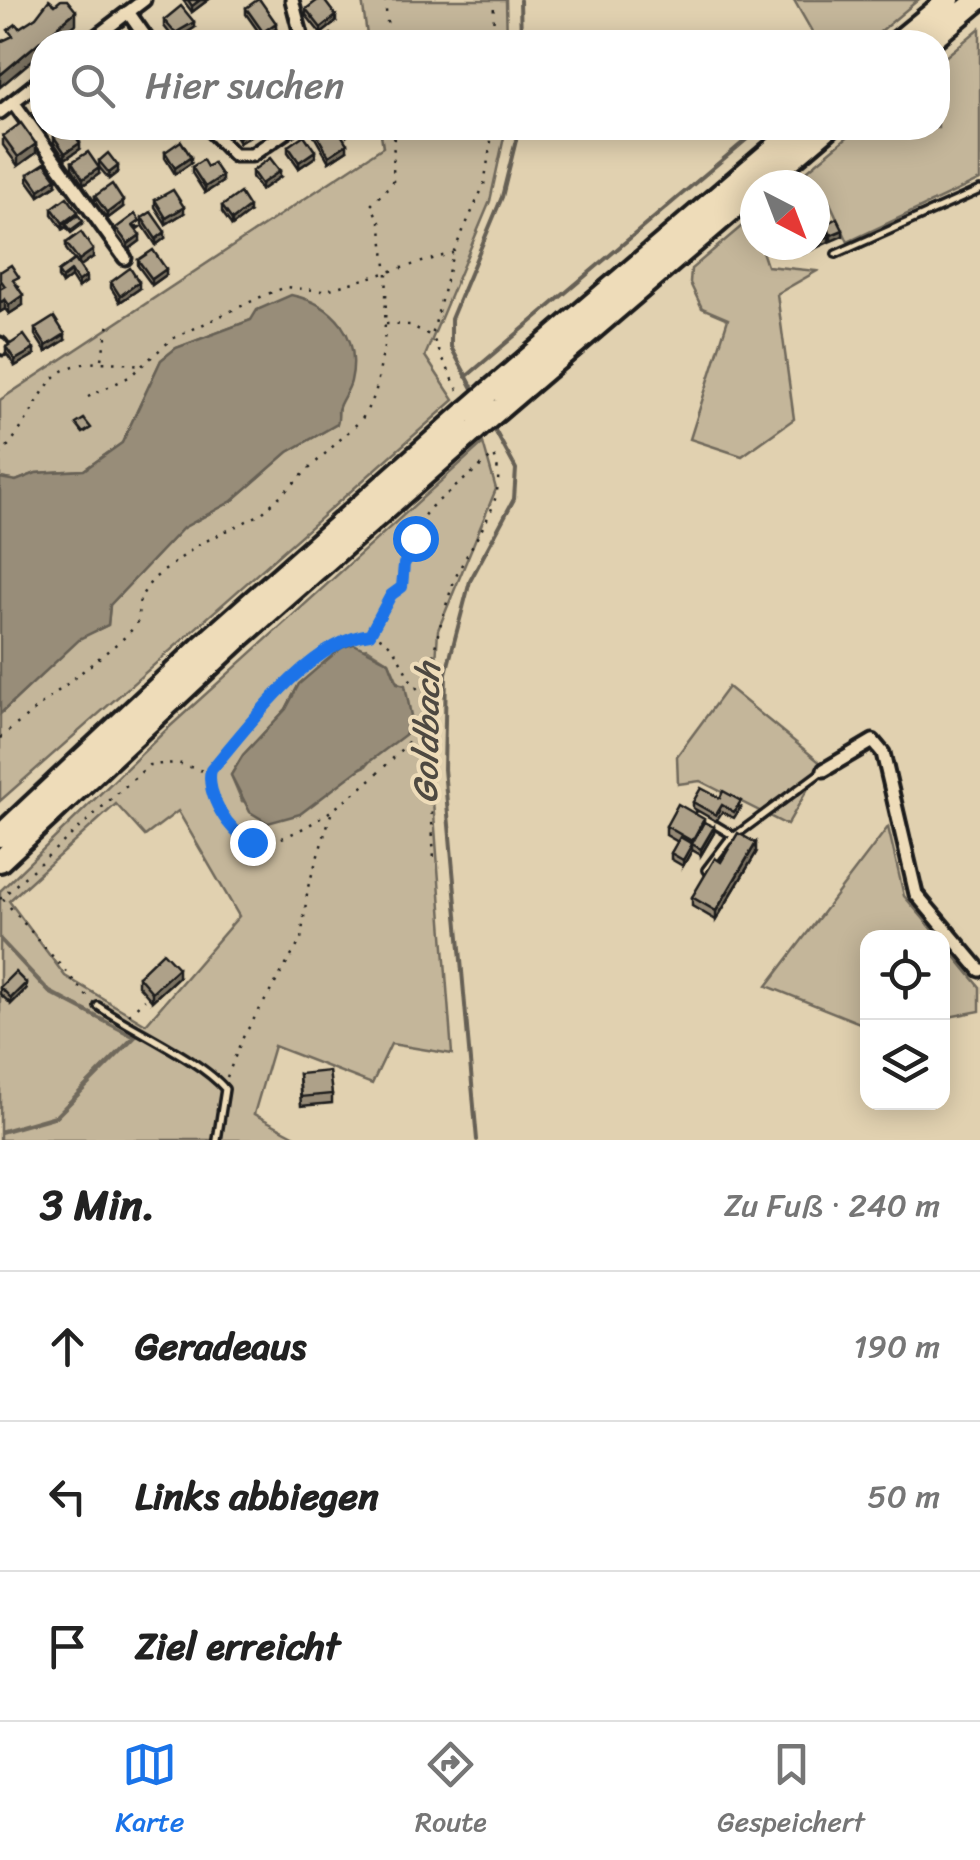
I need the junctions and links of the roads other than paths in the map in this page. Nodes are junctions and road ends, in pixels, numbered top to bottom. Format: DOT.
graph roads {
  1 [pos="144,0"];
  2 [pos="292,0"];
  3 [pos="948,0"];
  4 [pos="978,0"];
  5 [pos="128,12"];
  6 [pos="105,30"];
  7 [pos="141,30"];
  8 [pos="300,30"];
  9 [pos="912,30"];
  10 [pos="942,30"];
  11 [pos="30,89"];
  12 [pos="14,102"];
  13 [pos="0,112"];
  14 [pos="30,124"];
  15 [pos="41,140"];
  16 [pos="219,140"];
  17 [pos="274,140"];
  18 [pos="785,140"];
  19 [pos="814,140"];
  20 [pos="779,170"];
  21 [pos="980,190"];
  22 [pos="740,202"];
  23 [pos="836,254"];
  24 [pos="125,258"];
  25 [pos="493,401"];
  26 [pos="471,420"];
  27 [pos="824,770"];
  28 [pos="699,816"];
  29 [pos="0,836"];
  30 [pos="734,836"];
  31 [pos="0,861"];
  32 [pos="706,870"];
  33 [pos="980,970"];
  34 [pos="98,1006"];
  35 [pos="216,1140"];
  1 -- 5 [label="street"];
  2 -- 8 [label="street"];
  3 -- 9 [label="highway"];
  4 -- 10 [label="highway"];
  5 -- 6 [label="street"];
  5 -- 7 [label="street"];
  11 -- 12 [label="street"];
  12 -- 13 [label="street"];
  12 -- 14 [label="street"];
  15 -- 24 [label="street"];
  16 -- 17 [label="street"];
  18 -- 25 [label="highway"];
  19 -- 20 [label="highway"];
  21 -- 23 [label="lane"];
  22 -- 25 [label="highway"];
  25 -- 26 [label="highway, bridge"];
  26 -- 29 [label="highway"];
  26 -- 31 [label="highway"];
  27 -- 30 [label="lane"];
  27 -- 33 [label="street"];
  28 -- 30 [label="lane"];
  30 -- 32 [label="lane"];
  34 -- 35 [label="lane"];
}
